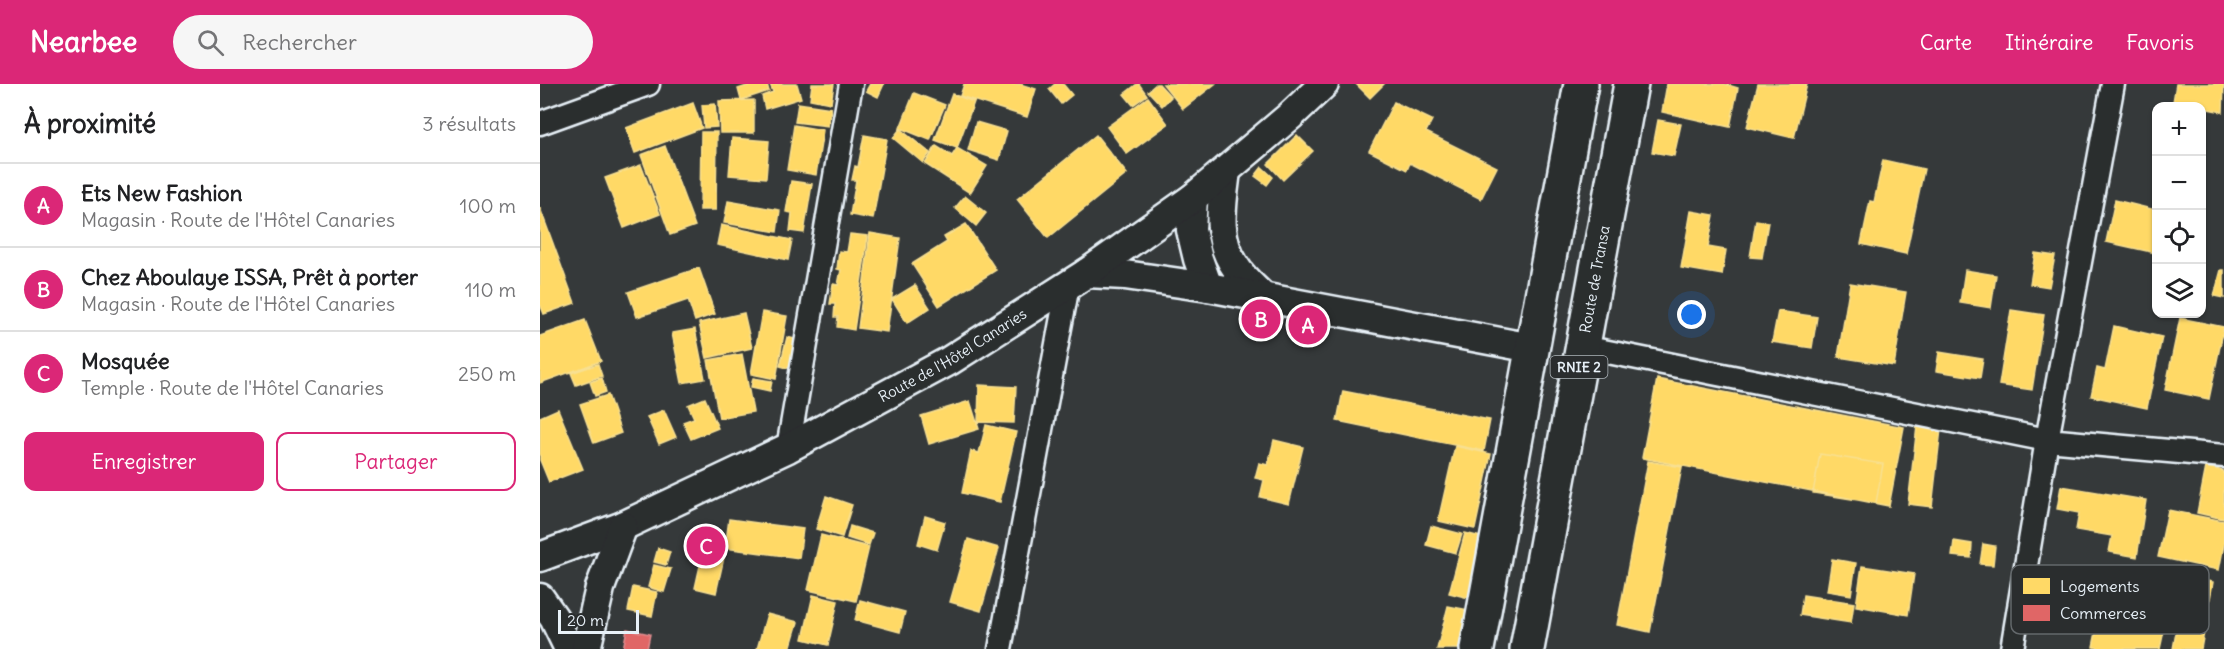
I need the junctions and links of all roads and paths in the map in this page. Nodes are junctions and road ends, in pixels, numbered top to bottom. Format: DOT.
graph roads {
  1 [pos="648,84"];
  2 [pos="851,84"];
  3 [pos="1324,84"];
  4 [pos="1581,84"];
  5 [pos="1631,84"];
  6 [pos="2113,84"];
  7 [pos="540,123"];
  8 [pos="1226,171"];
  9 [pos="1192,198"];
  10 [pos="1078,279"];
  11 [pos="1208,287"];
  12 [pos="1263,297"];
  13 [pos="1583,347"];
  14 [pos="1532,348"];
  15 [pos="2047,440"];
  16 [pos="788,448"];
  17 [pos="2224,456"];
  18 [pos="623,526"];
  19 [pos="540,557"];
  20 [pos="2026,565"];
  21 [pos="540,598"];
  22 [pos="2015,634"];
  23 [pos="569,649"];
  24 [pos="586,649"];
  25 [pos="1000,649"];
  26 [pos="1477,649"];
  27 [pos="1527,649"];
  28 [pos="2012,649"];
  1 -- 7 [label="street"];
  2 -- 16 [label="street"];
  3 -- 8 [label="street, Route de l'Hôtel Canaries"];
  4 -- 14 [label="main road, RNIE 2"];
  5 -- 13 [label="main road, Route de Transa / RNIE 2"];
  6 -- 15 [label="street"];
  8 -- 9 [label="street, Route de l'Hôtel Canaries"];
  8 -- 12 [label="street"];
  9 -- 10 [label="street, Route de l'Hôtel Canaries"];
  9 -- 11 [label="street"];
  10 -- 11 [label="street"];
  10 -- 16 [label="street, Route de l'Hôtel Canaries"];
  10 -- 25 [label="street"];
  11 -- 12 [label="street"];
  12 -- 14 [label="street"];
  13 -- 15 [label="street"];
  13 -- 27 [label="main road, Route de Transa / RNIE 2"];
  14 -- 26 [label="main road, RNIE 2"];
  15 -- 17 [label="street"];
  15 -- 20 [label="street"];
  16 -- 18 [label="street, Route de l'Hôtel Canaries"];
  18 -- 19 [label="street, Route de l'Hôtel Canaries"];
  18 -- 24 [label="street"];
  21 -- 23 [label="street"];
  22 -- 28 [label="street"];
}
